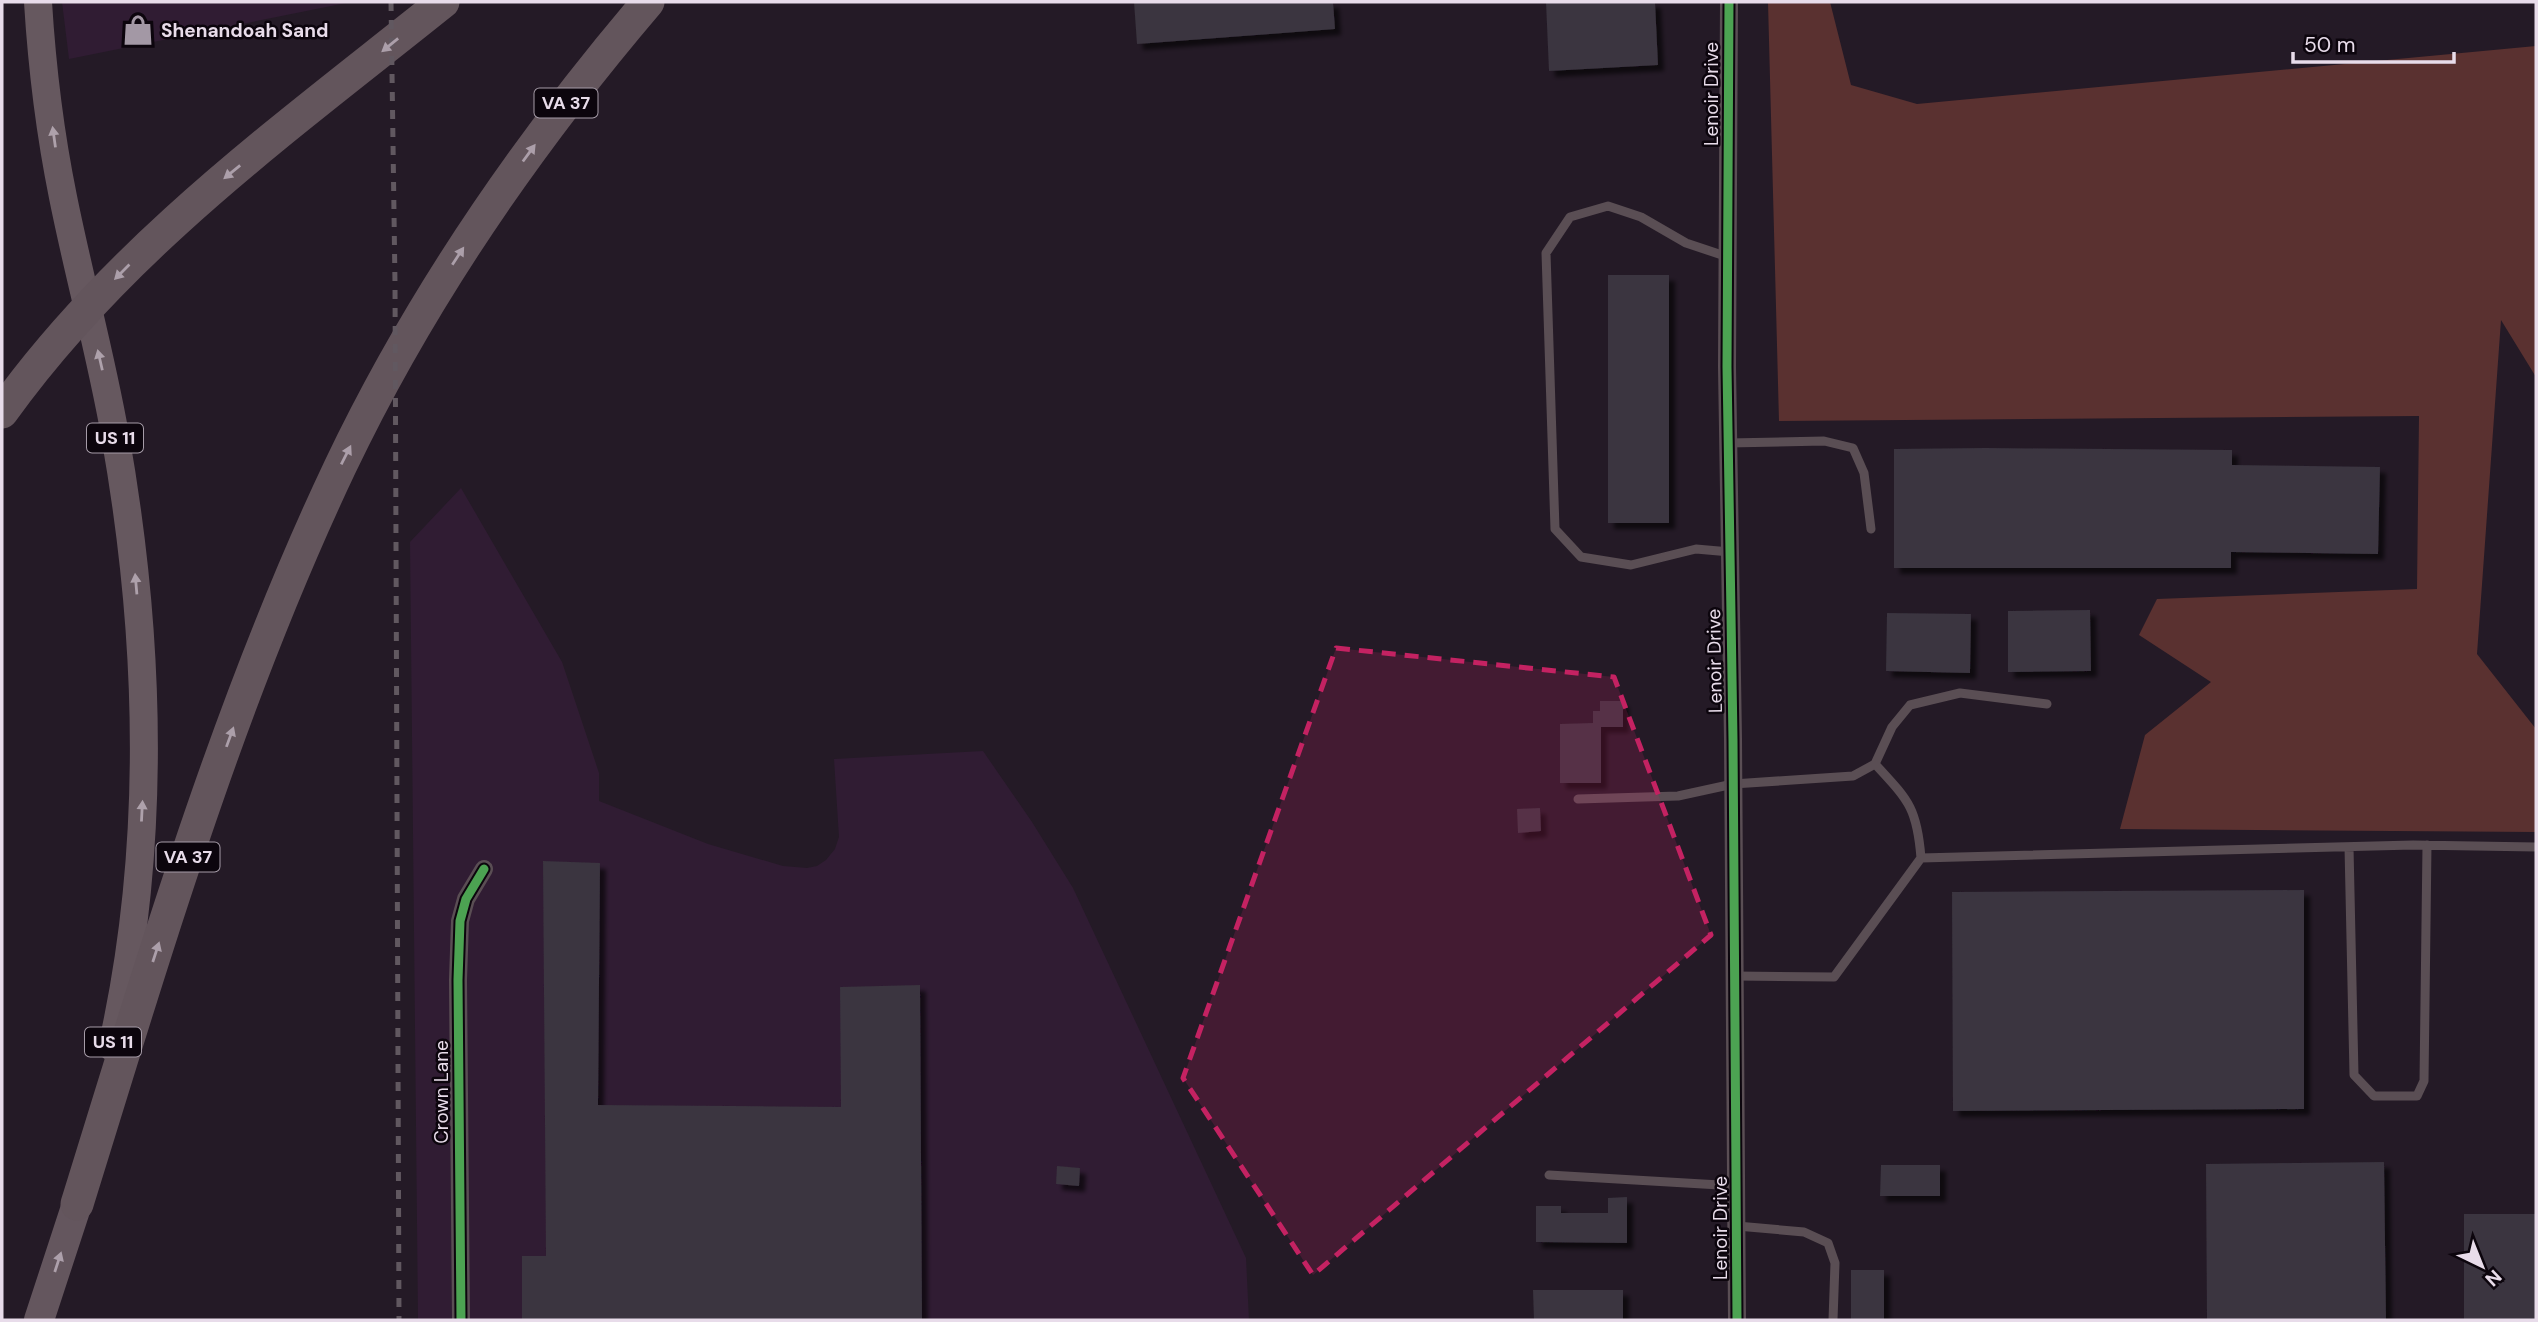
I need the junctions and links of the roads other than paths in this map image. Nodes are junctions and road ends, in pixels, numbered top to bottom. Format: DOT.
graph roads {
  1 [pos="38,2"];
  2 [pos="443,2"];
  3 [pos="648,2"];
  4 [pos="1729,2"];
  5 [pos="1727,257"];
  6 [pos="2,412"];
  7 [pos="1728,443"];
  8 [pos="1871,529"];
  9 [pos="1730,552"];
  10 [pos="2047,704"];
  11 [pos="1875,764"];
  12 [pos="1733,784"];
  13 [pos="1578,799"];
  14 [pos="2427,845"];
  15 [pos="2349,847"];
  16 [pos="2536,847"];
  17 [pos="1921,858"];
  18 [pos="484,869"];
  19 [pos="1735,976"];
  20 [pos="1549,1175"];
  21 [pos="1737,1186"];
  22 [pos="76,1204"];
  23 [pos="1737,1226"];
  24 [pos="39,1320"];
  25 [pos="461,1320"];
  26 [pos="1737,1320"];
  27 [pos="1833,1320"];
  22 -- 1 [label="main road, US 11, one-way"];
  2 -- 6 [label="highway, one-way"];
  22 -- 3 [label="highway, VA 37, one-way"];
  4 -- 5 [label="street, Lenoir Drive"];
  5 -- 7 [label="street, Lenoir Drive"];
  5 -- 9 [label="lane"];
  7 -- 8 [label="lane"];
  7 -- 9 [label="street, Lenoir Drive"];
  9 -- 12 [label="street, Lenoir Drive"];
  10 -- 11 [label="lane"];
  11 -- 12 [label="lane"];
  11 -- 17 [label="lane"];
  12 -- 13 [label="lane"];
  12 -- 19 [label="street, Lenoir Drive"];
  14 -- 15 [label="lane"];
  14 -- 15 [label="lane"];
  14 -- 16 [label="lane"];
  15 -- 17 [label="lane"];
  17 -- 19 [label="lane"];
  18 -- 25 [label="street, Crown Lane"];
  19 -- 21 [label="street, Lenoir Drive"];
  20 -- 21 [label="lane"];
  21 -- 23 [label="street, Lenoir Drive"];
  24 -- 22 [label="highway, US 11, one-way"];
  23 -- 26 [label="street, Lenoir Drive"];
  23 -- 27 [label="lane"];
}
